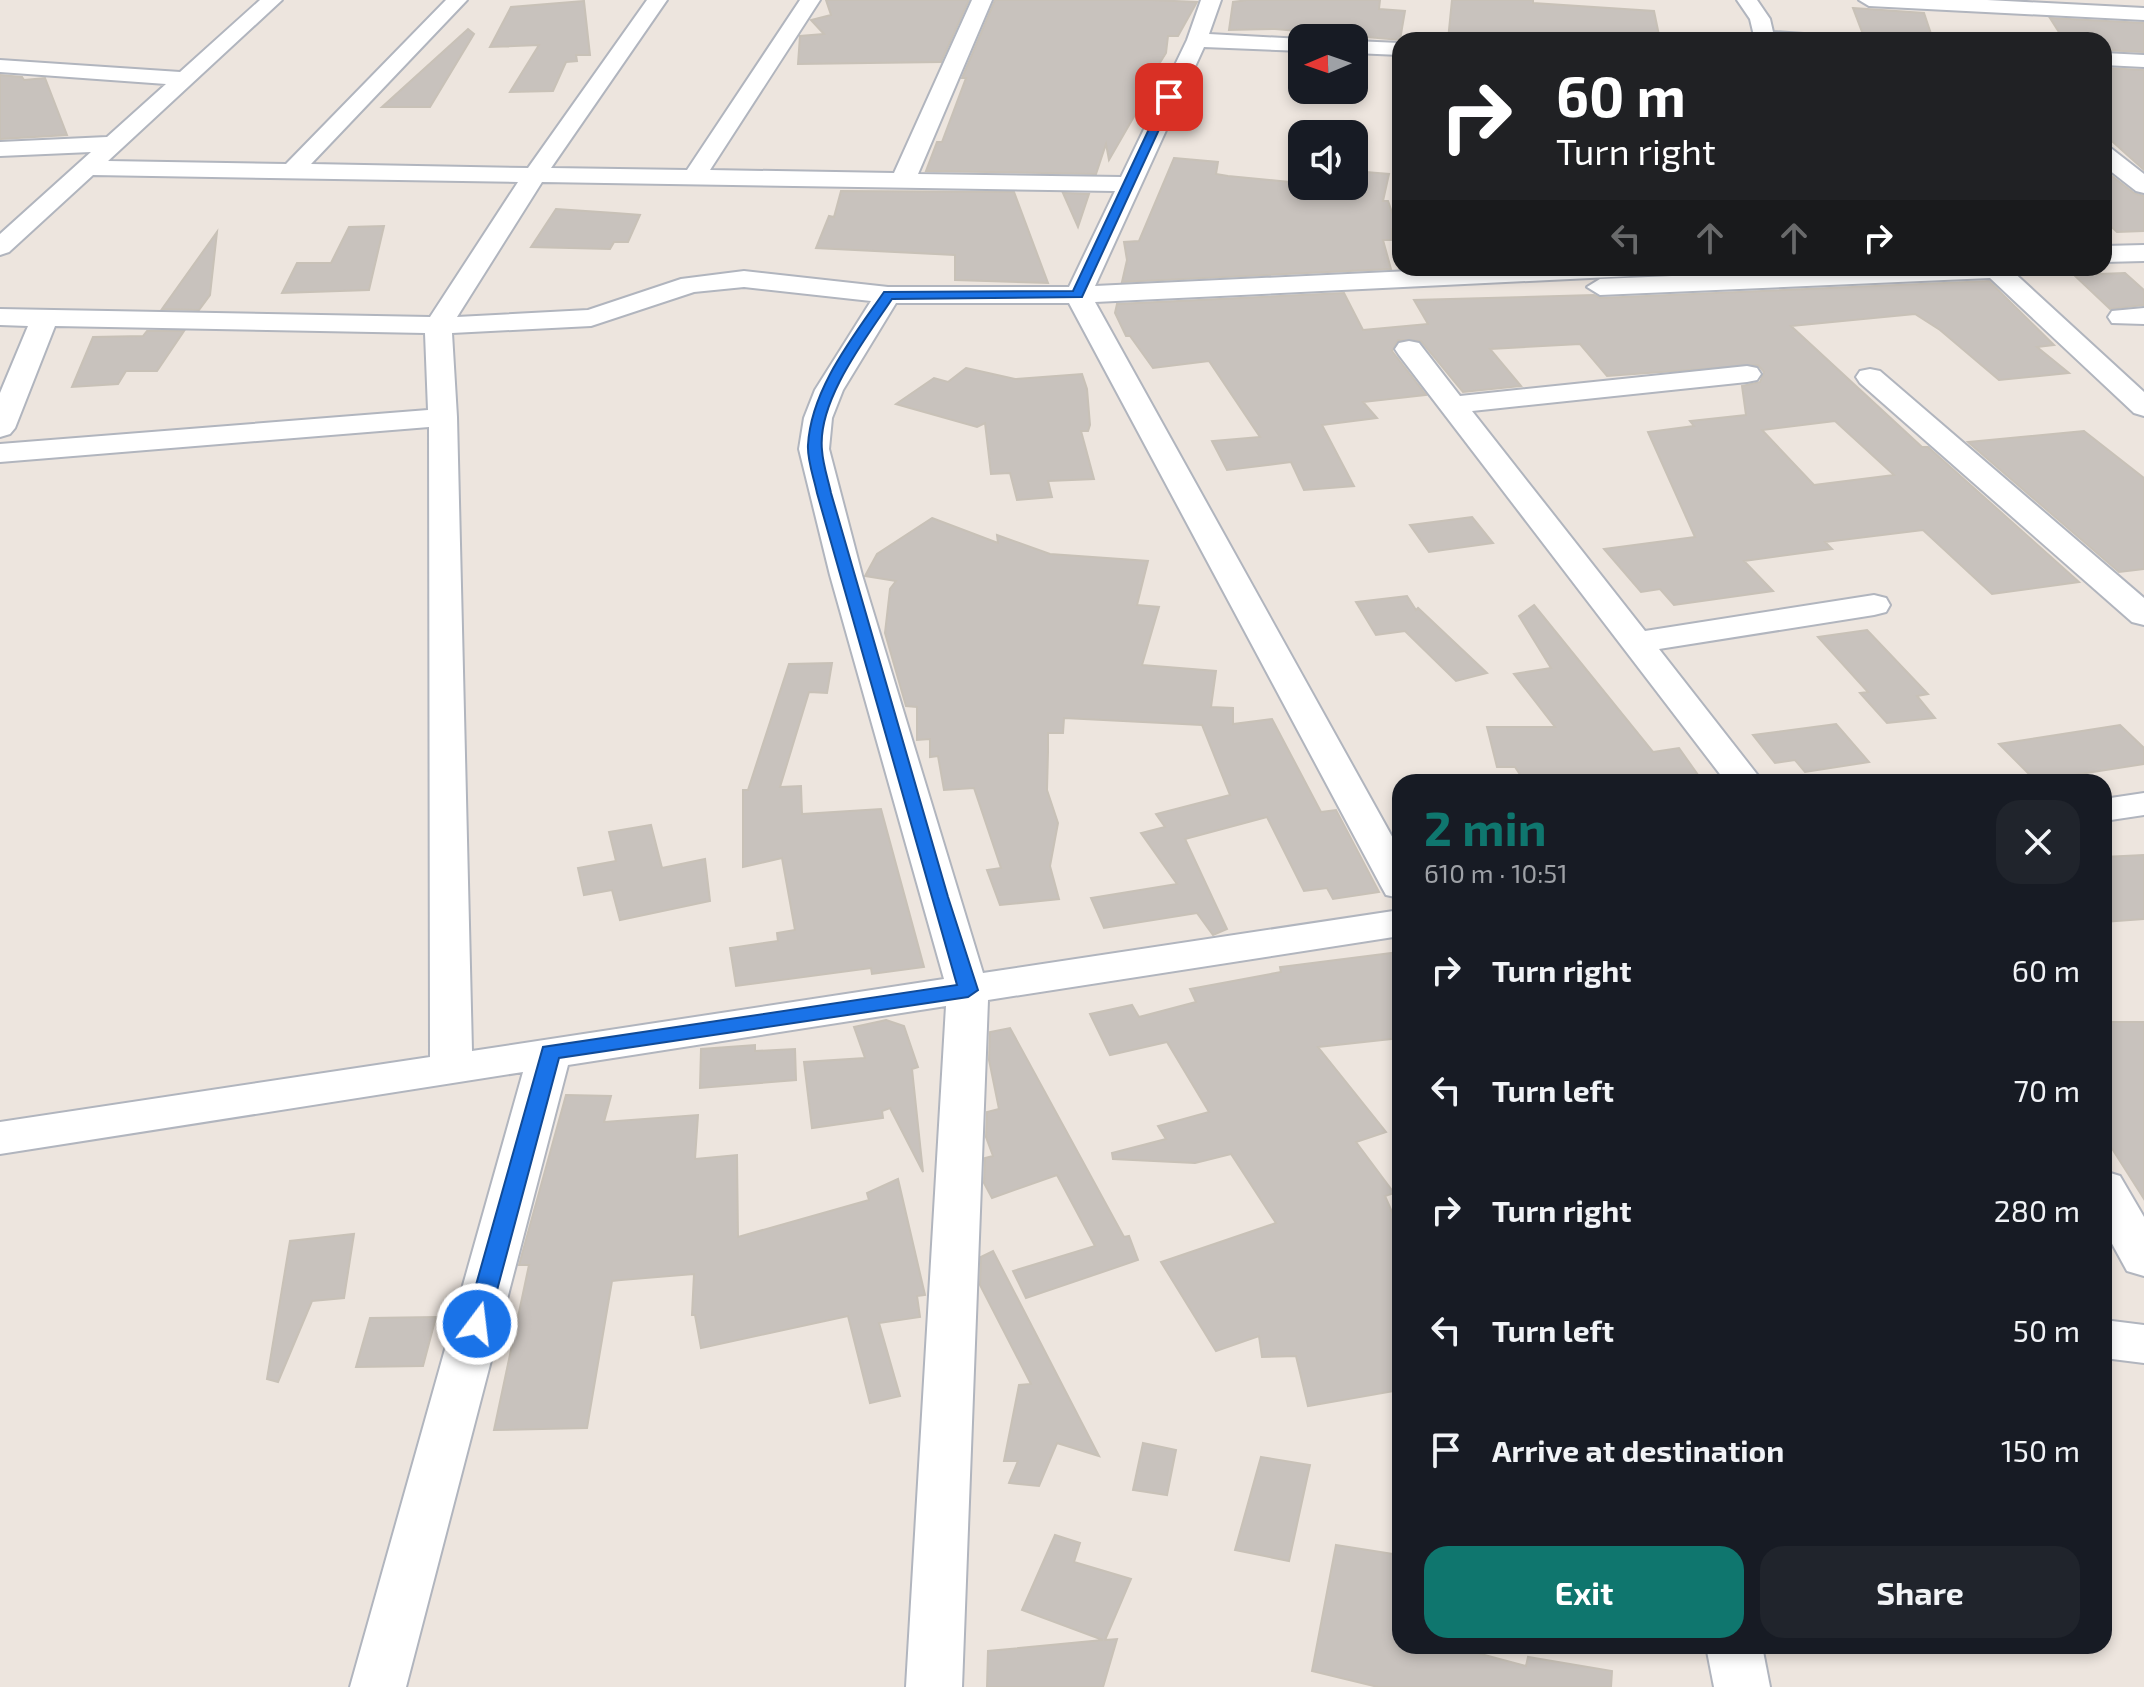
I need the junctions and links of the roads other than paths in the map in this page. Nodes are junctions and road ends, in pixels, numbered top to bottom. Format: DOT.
graph roads {
  1 [pos="272,0"];
  2 [pos="457,0"];
  3 [pos="657,0"];
  4 [pos="810,0"];
  5 [pos="982,0"];
  6 [pos="1211,0"];
  7 [pos="1747,0"];
  8 [pos="1869,0"];
  9 [pos="2024,4"];
  10 [pos="2144,14"];
  11 [pos="1763,32"];
  12 [pos="1197,40"];
  13 [pos="1288,44"];
  14 [pos="1368,48"];
  15 [pos="1392,49"];
  16 [pos="2112,59"];
  17 [pos="2144,61"];
  18 [pos="0,66"];
  19 [pos="184,79"];
  20 [pos="114,144"];
  21 [pos="0,149"];
  22 [pos="2112,160"];
  23 [pos="87,168"];
  24 [pos="291,172"];
  25 [pos="533,177"];
  26 [pos="693,179"];
  27 [pos="903,180"];
  28 [pos="1127,184"];
  29 [pos="2144,186"];
  30 [pos="0,247"];
  31 [pos="2144,253"];
  32 [pos="2112,254"];
  33 [pos="1392,273"];
  34 [pos="1672,276"];
  35 [pos="2003,276"];
  36 [pos="888,295"];
  37 [pos="1082,304"];
  38 [pos="0,317"];
  39 [pos="45,318"];
  40 [pos="438,325"];
  41 [pos="1409,349"];
  42 [pos="1747,374"];
  43 [pos="1870,377"];
  44 [pos="1452,405"];
  45 [pos="2144,407"];
  46 [pos="443,417"];
  47 [pos="0,428"];
  48 [pos="0,453"];
  49 [pos="1874,605"];
  50 [pos="2144,615"];
  51 [pos="1636,642"];
  52 [pos="1739,774"];
  53 [pos="2144,804"];
  54 [pos="2112,809"];
  55 [pos="1392,871"];
  56 [pos="1392,924"];
  57 [pos="968,990"];
  58 [pos="550,1052"];
  59 [pos="451,1066"];
  60 [pos="2,1141"];
  61 [pos="2112,1202"];
  62 [pos="2144,1258"];
  63 [pos="2112,1340"];
  64 [pos="2144,1344"];
  65 [pos="1736,1654"];
  66 [pos="378,1687"];
  67 [pos="934,1687"];
  68 [pos="1742,1687"];
  1 -- 19 [label="street"];
  2 -- 24 [label="street"];
  3 -- 25 [label="street"];
  4 -- 26 [label="street"];
  5 -- 27 [label="street"];
  6 -- 12 [label="street"];
  7 -- 11 [label="street"];
  8 -- 9 [label="street"];
  9 -- 10 [label="street"];
  12 -- 13 [label="street"];
  12 -- 28 [label="street"];
  14 -- 15 [label="street"];
  16 -- 17 [label="street"];
  18 -- 19 [label="street"];
  19 -- 20 [label="street"];
  20 -- 21 [label="street"];
  20 -- 23 [label="street"];
  22 -- 29 [label="street"];
  23 -- 24 [label="street"];
  23 -- 30 [label="street"];
  24 -- 25 [label="street"];
  25 -- 26 [label="street"];
  25 -- 40 [label="street"];
  26 -- 27 [label="street"];
  27 -- 28 [label="street"];
  28 -- 37 [label="street"];
  31 -- 32 [label="street"];
  33 -- 37 [label="street"];
  34 -- 37 [label="street"];
  35 -- 45 [label="street"];
  36 -- 37 [label="street"];
  36 -- 40 [label="street"];
  36 -- 57 [label="street"];
  37 -- 55 [label="street"];
  38 -- 39 [label="street"];
  39 -- 40 [label="street"];
  39 -- 47 [label="street"];
  40 -- 46 [label="street"];
  41 -- 44 [label="street"];
  42 -- 44 [label="street"];
  43 -- 50 [label="street"];
  44 -- 51 [label="street"];
  46 -- 48 [label="street"];
  46 -- 59 [label="street"];
  49 -- 51 [label="street"];
  51 -- 52 [label="street"];
  53 -- 54 [label="street"];
  56 -- 57 [label="street"];
  57 -- 58 [label="street"];
  57 -- 67 [label="street"];
  58 -- 59 [label="street"];
  58 -- 66 [label="street"];
  59 -- 60 [label="street"];
  61 -- 62 [label="street"];
  63 -- 64 [label="street"];
  65 -- 68 [label="street"];
}
